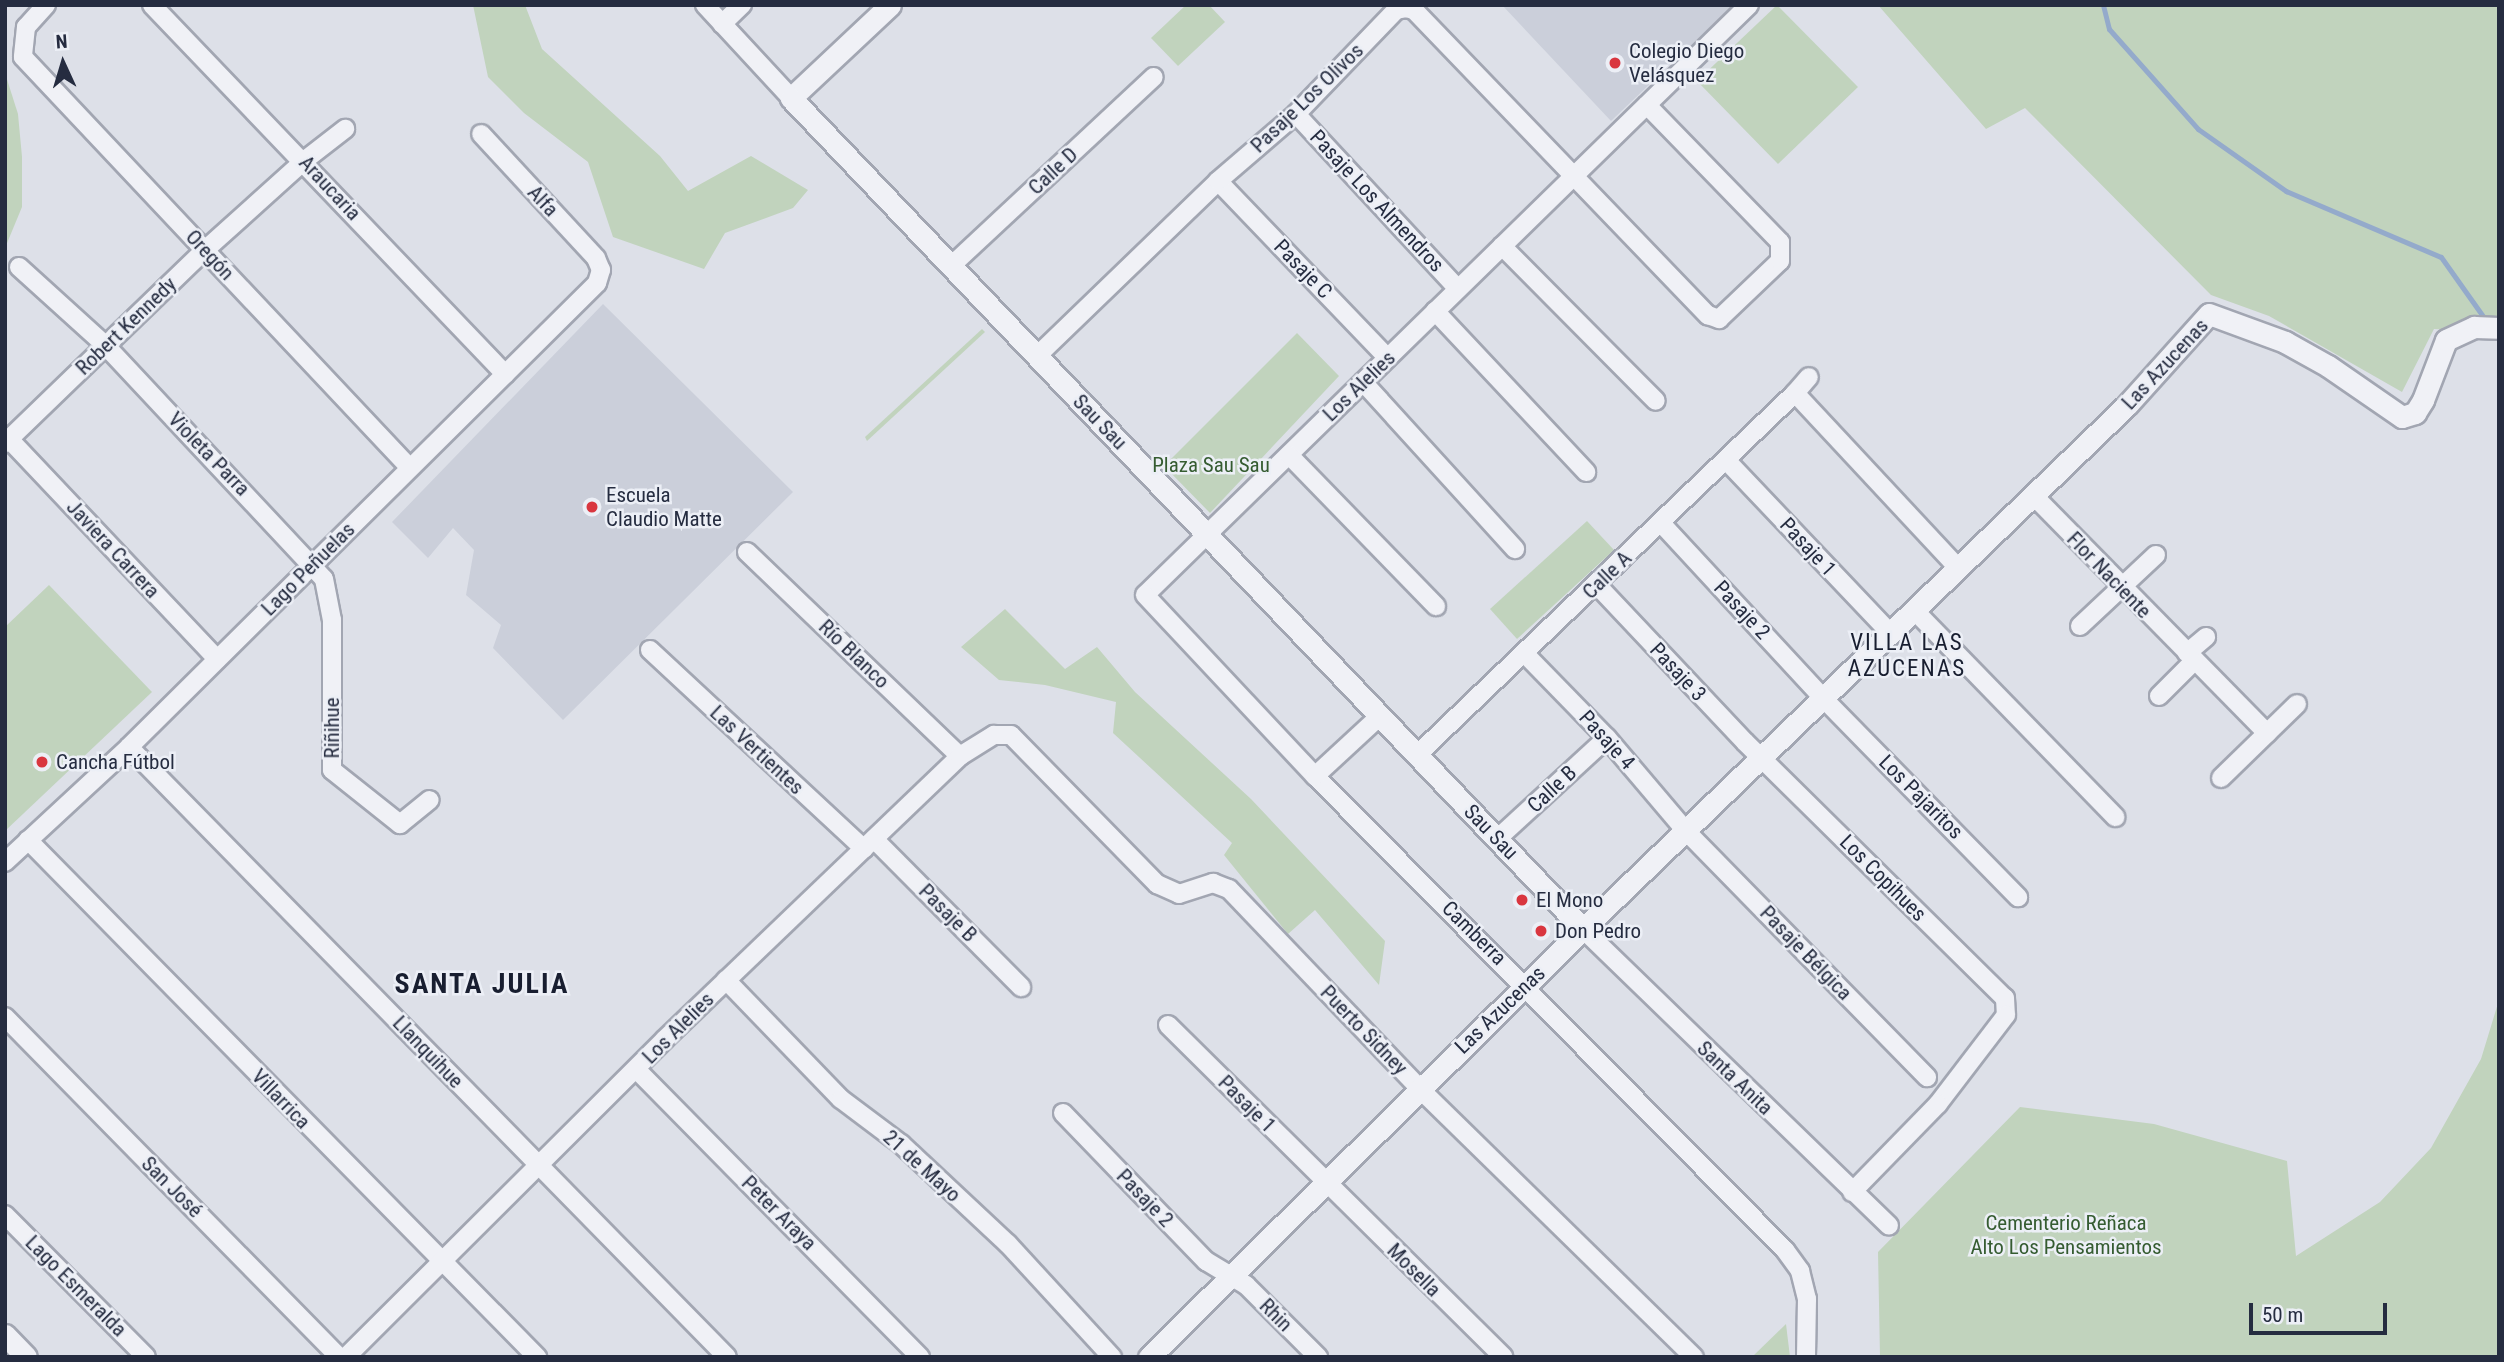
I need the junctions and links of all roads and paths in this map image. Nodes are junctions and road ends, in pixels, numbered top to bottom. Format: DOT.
graph roads {
  1 [pos="46,5"];
  2 [pos="152,5"];
  3 [pos="705,5"];
  4 [pos="741,5"];
  5 [pos="890,5"];
  6 [pos="1749,5"];
  7 [pos="722,24"];
  8 [pos="1154,77"];
  9 [pos="791,98"];
  10 [pos="1647,105"];
  11 [pos="1296,114"];
  12 [pos="345,129"];
  13 [pos="481,134"];
  14 [pos="304,160"];
  15 [pos="1572,177"];
  16 [pos="1218,181"];
  17 [pos="1503,246"];
  18 [pos="205,250"];
  19 [pos="951,266"];
  20 [pos="19,267"];
  21 [pos="601,270"];
  22 [pos="1458,289"];
  23 [pos="1435,311"];
  24 [pos="2499,328"];
  25 [pos="106,345"];
  26 [pos="1037,356"];
  27 [pos="1388,358"];
  28 [pos="505,374"];
  29 [pos="1809,377"];
  30 [pos="1363,382"];
  31 [pos="1795,393"];
  32 [pos="1656,401"];
  33 [pos="7,441"];
  34 [pos="1289,455"];
  35 [pos="1726,460"];
  36 [pos="409,467"];
  37 [pos="1586,472"];
  38 [pos="2034,495"];
  39 [pos="1661,523"];
  40 [pos="1207,534"];
  41 [pos="1515,549"];
  42 [pos="747,552"];
  43 [pos="2156,555"];
  44 [pos="313,564"];
  45 [pos="1958,568"];
  46 [pos="1597,585"];
  47 [pos="2121,588"];
  48 [pos="1145,595"];
  49 [pos="1436,606"];
  50 [pos="1914,610"];
  51 [pos="2080,626"];
  52 [pos="1890,633"];
  53 [pos="2206,637"];
  54 [pos="650,650"];
  55 [pos="1525,654"];
  56 [pos="2191,657"];
  57 [pos="217,659"];
  58 [pos="2159,696"];
  59 [pos="1823,698"];
  60 [pos="2297,704"];
  61 [pos="1380,716"];
  62 [pos="2267,733"];
  63 [pos="1607,738"];
  64 [pos="1026,745"];
  65 [pos="129,747"];
  66 [pos="1417,755"];
  67 [pos="960,756"];
  68 [pos="1761,757"];
  69 [pos="1315,776"];
  70 [pos="2221,778"];
  71 [pos="430,800"];
  72 [pos="2115,817"];
  73 [pos="1685,830"];
  74 [pos="1497,839"];
  75 [pos="28,840"];
  76 [pos="869,844"];
  77 [pos="5,862"];
  78 [pos="2018,897"];
  79 [pos="1583,929"];
  80 [pos="726,980"];
  81 [pos="1527,985"];
  82 [pos="1021,987"];
  83 [pos="5,1017"];
  84 [pos="1168,1025"];
  85 [pos="637,1069"];
  86 [pos="1927,1077"];
  87 [pos="1419,1088"];
  88 [pos="1063,1113"];
  89 [pos="539,1165"];
  90 [pos="1326,1183"];
  91 [pos="1852,1192"];
  92 [pos="5,1215"];
  93 [pos="1889,1226"];
  94 [pos="441,1262"];
  95 [pos="1232,1275"];
  96 [pos="5,1335"];
  97 [pos="26,1357"];
  98 [pos="146,1357"];
  99 [pos="340,1357"];
  100 [pos="346,1357"];
  101 [pos="537,1357"];
  102 [pos="727,1357"];
  103 [pos="920,1357"];
  104 [pos="1112,1357"];
  105 [pos="1149,1357"];
  106 [pos="1318,1357"];
  107 [pos="1503,1357"];
  108 [pos="1694,1357"];
  109 [pos="1806,1357"];
  1 -- 18 [label="street, Oregón"];
  2 -- 14 [label="street, Araucaria"];
  3 -- 7 [label="street, Sau Sau"];
  4 -- 7 [label="street"];
  5 -- 9 [label="street"];
  6 -- 10 [label="street, Los Alelies"];
  7 -- 9 [label="street, Sau Sau"];
  8 -- 19 [label="street, Calle D"];
  9 -- 19 [label="street, Sau Sau"];
  10 -- 15 [label="street, Los Alelies"];
  10 -- 15 [label="street"];
  11 -- 15 [label="street, Pasaje Los Olivos"];
  11 -- 16 [label="street, Pasaje Los Olivos"];
  11 -- 22 [label="street, Pasaje Los Almendros"];
  12 -- 14 [label="street, Robert Kennedy"];
  13 -- 21 [label="street, Alfa"];
  14 -- 18 [label="street, Robert Kennedy"];
  14 -- 28 [label="street, Araucaria"];
  15 -- 17 [label="street, Los Alelies"];
  16 -- 26 [label="street, Pasaje Los Olivos"];
  16 -- 27 [label="street, Pasaje C"];
  17 -- 22 [label="street, Los Alelies"];
  17 -- 32 [label="street"];
  18 -- 25 [label="street, Robert Kennedy"];
  18 -- 36 [label="street, Oregón"];
  19 -- 26 [label="street, Sau Sau"];
  20 -- 25 [label="street, Violeta Parra"];
  21 -- 28 [label="street, Lago Peñuelas"];
  22 -- 23 [label="street, Los Alelies"];
  23 -- 27 [label="street, Los Alelies"];
  23 -- 37 [label="street"];
  24 -- 38 [label="street, Las Azucenas"];
  25 -- 33 [label="street, Robert Kennedy"];
  25 -- 44 [label="street, Violeta Parra"];
  26 -- 40 [label="street, Sau Sau"];
  27 -- 30 [label="street, Los Alelies"];
  28 -- 36 [label="street, Lago Peñuelas"];
  29 -- 31 [label="street, Calle A"];
  30 -- 34 [label="street, Los Alelies"];
  30 -- 41 [label="street"];
  31 -- 35 [label="street, Calle A"];
  31 -- 45 [label="street"];
  33 -- 57 [label="street, Javiera Carrera"];
  34 -- 40 [label="street, Los Alelies"];
  34 -- 49 [label="street"];
  35 -- 39 [label="street, Calle A"];
  35 -- 52 [label="street, Pasaje 1"];
  36 -- 44 [label="street, Lago Peñuelas"];
  38 -- 45 [label="street, Las Azucenas"];
  38 -- 47 [label="street, Flor Naciente"];
  39 -- 46 [label="street, Calle A"];
  39 -- 59 [label="street, Pasaje 2"];
  40 -- 48 [label="street, Los Alelies"];
  40 -- 61 [label="street, Sau Sau"];
  42 -- 67 [label="street, Río Blanco"];
  43 -- 47 [label="street"];
  44 -- 57 [label="street, Lago Peñuelas"];
  44 -- 71 [label="street, Riñihue"];
  45 -- 50 [label="street, Las Azucenas"];
  46 -- 55 [label="street, Calle A"];
  46 -- 68 [label="street, Pasaje 3"];
  47 -- 51 [label="street"];
  47 -- 56 [label="street, Flor Naciente"];
  48 -- 69 [label="street, Camberra"];
  50 -- 52 [label="street, Las Azucenas"];
  50 -- 72 [label="street"];
  52 -- 59 [label="street, Las Azucenas"];
  53 -- 56 [label="street"];
  54 -- 76 [label="street, Las Vertientes"];
  55 -- 63 [label="street, Pasaje 4"];
  55 -- 66 [label="street, Calle A"];
  56 -- 58 [label="street"];
  56 -- 62 [label="street, Flor Naciente"];
  57 -- 65 [label="street, Lago Peñuelas"];
  59 -- 68 [label="street, Las Azucenas"];
  59 -- 78 [label="street, Los Pajaritos"];
  60 -- 62 [label="street"];
  61 -- 66 [label="street, Sau Sau"];
  61 -- 69 [label="street"];
  62 -- 70 [label="street"];
  63 -- 73 [label="street, Pasaje 4"];
  63 -- 74 [label="street, Calle B"];
  64 -- 67 [label="street, Los Alelies"];
  64 -- 87 [label="street, Puerto Sidney"];
  65 -- 75 [label="street, Lago Peñuelas"];
  65 -- 89 [label="street, Llanquihue"];
  66 -- 74 [label="street, Sau Sau"];
  67 -- 76 [label="street, Los Alelies"];
  68 -- 73 [label="street, Las Azucenas"];
  68 -- 91 [label="street, Los Copihues"];
  69 -- 81 [label="street, Camberra"];
  73 -- 79 [label="street, Las Azucenas"];
  73 -- 86 [label="street, Pasaje Bélgica"];
  74 -- 79 [label="street, Sau Sau"];
  75 -- 77 [label="street, Lago Peñuelas"];
  75 -- 94 [label="street, Villarrica"];
  76 -- 80 [label="street, Los Alelies"];
  76 -- 82 [label="street, Pasaje B"];
  79 -- 81 [label="street, Las Azucenas"];
  79 -- 91 [label="street, Santa Anita"];
  80 -- 85 [label="street, Los Alelies"];
  80 -- 104 [label="street, 21 de Mayo"];
  81 -- 87 [label="street, Las Azucenas"];
  81 -- 109 [label="street, Camberra"];
  83 -- 99 [label="street, San José"];
  84 -- 90 [label="street, Pasaje 1"];
  85 -- 89 [label="street, Los Alelies"];
  85 -- 103 [label="street, Peter Araya"];
  87 -- 90 [label="street, Las Azucenas"];
  87 -- 108 [label="street, Puerto Sidney"];
  88 -- 95 [label="street, Pasaje 2"];
  89 -- 94 [label="street, Los Alelies"];
  89 -- 102 [label="street, Llanquihue"];
  90 -- 95 [label="street, Las Azucenas"];
  90 -- 107 [label="street, Mosella"];
  91 -- 93 [label="street, Santa Anita"];
  92 -- 98 [label="street, Lago Esmeralda"];
  94 -- 100 [label="street, Los Alelies"];
  94 -- 101 [label="street, Villarrica"];
  95 -- 105 [label="street, Las Azucenas"];
  95 -- 106 [label="street, Rhin"];
  96 -- 97 [label="street"];
}
